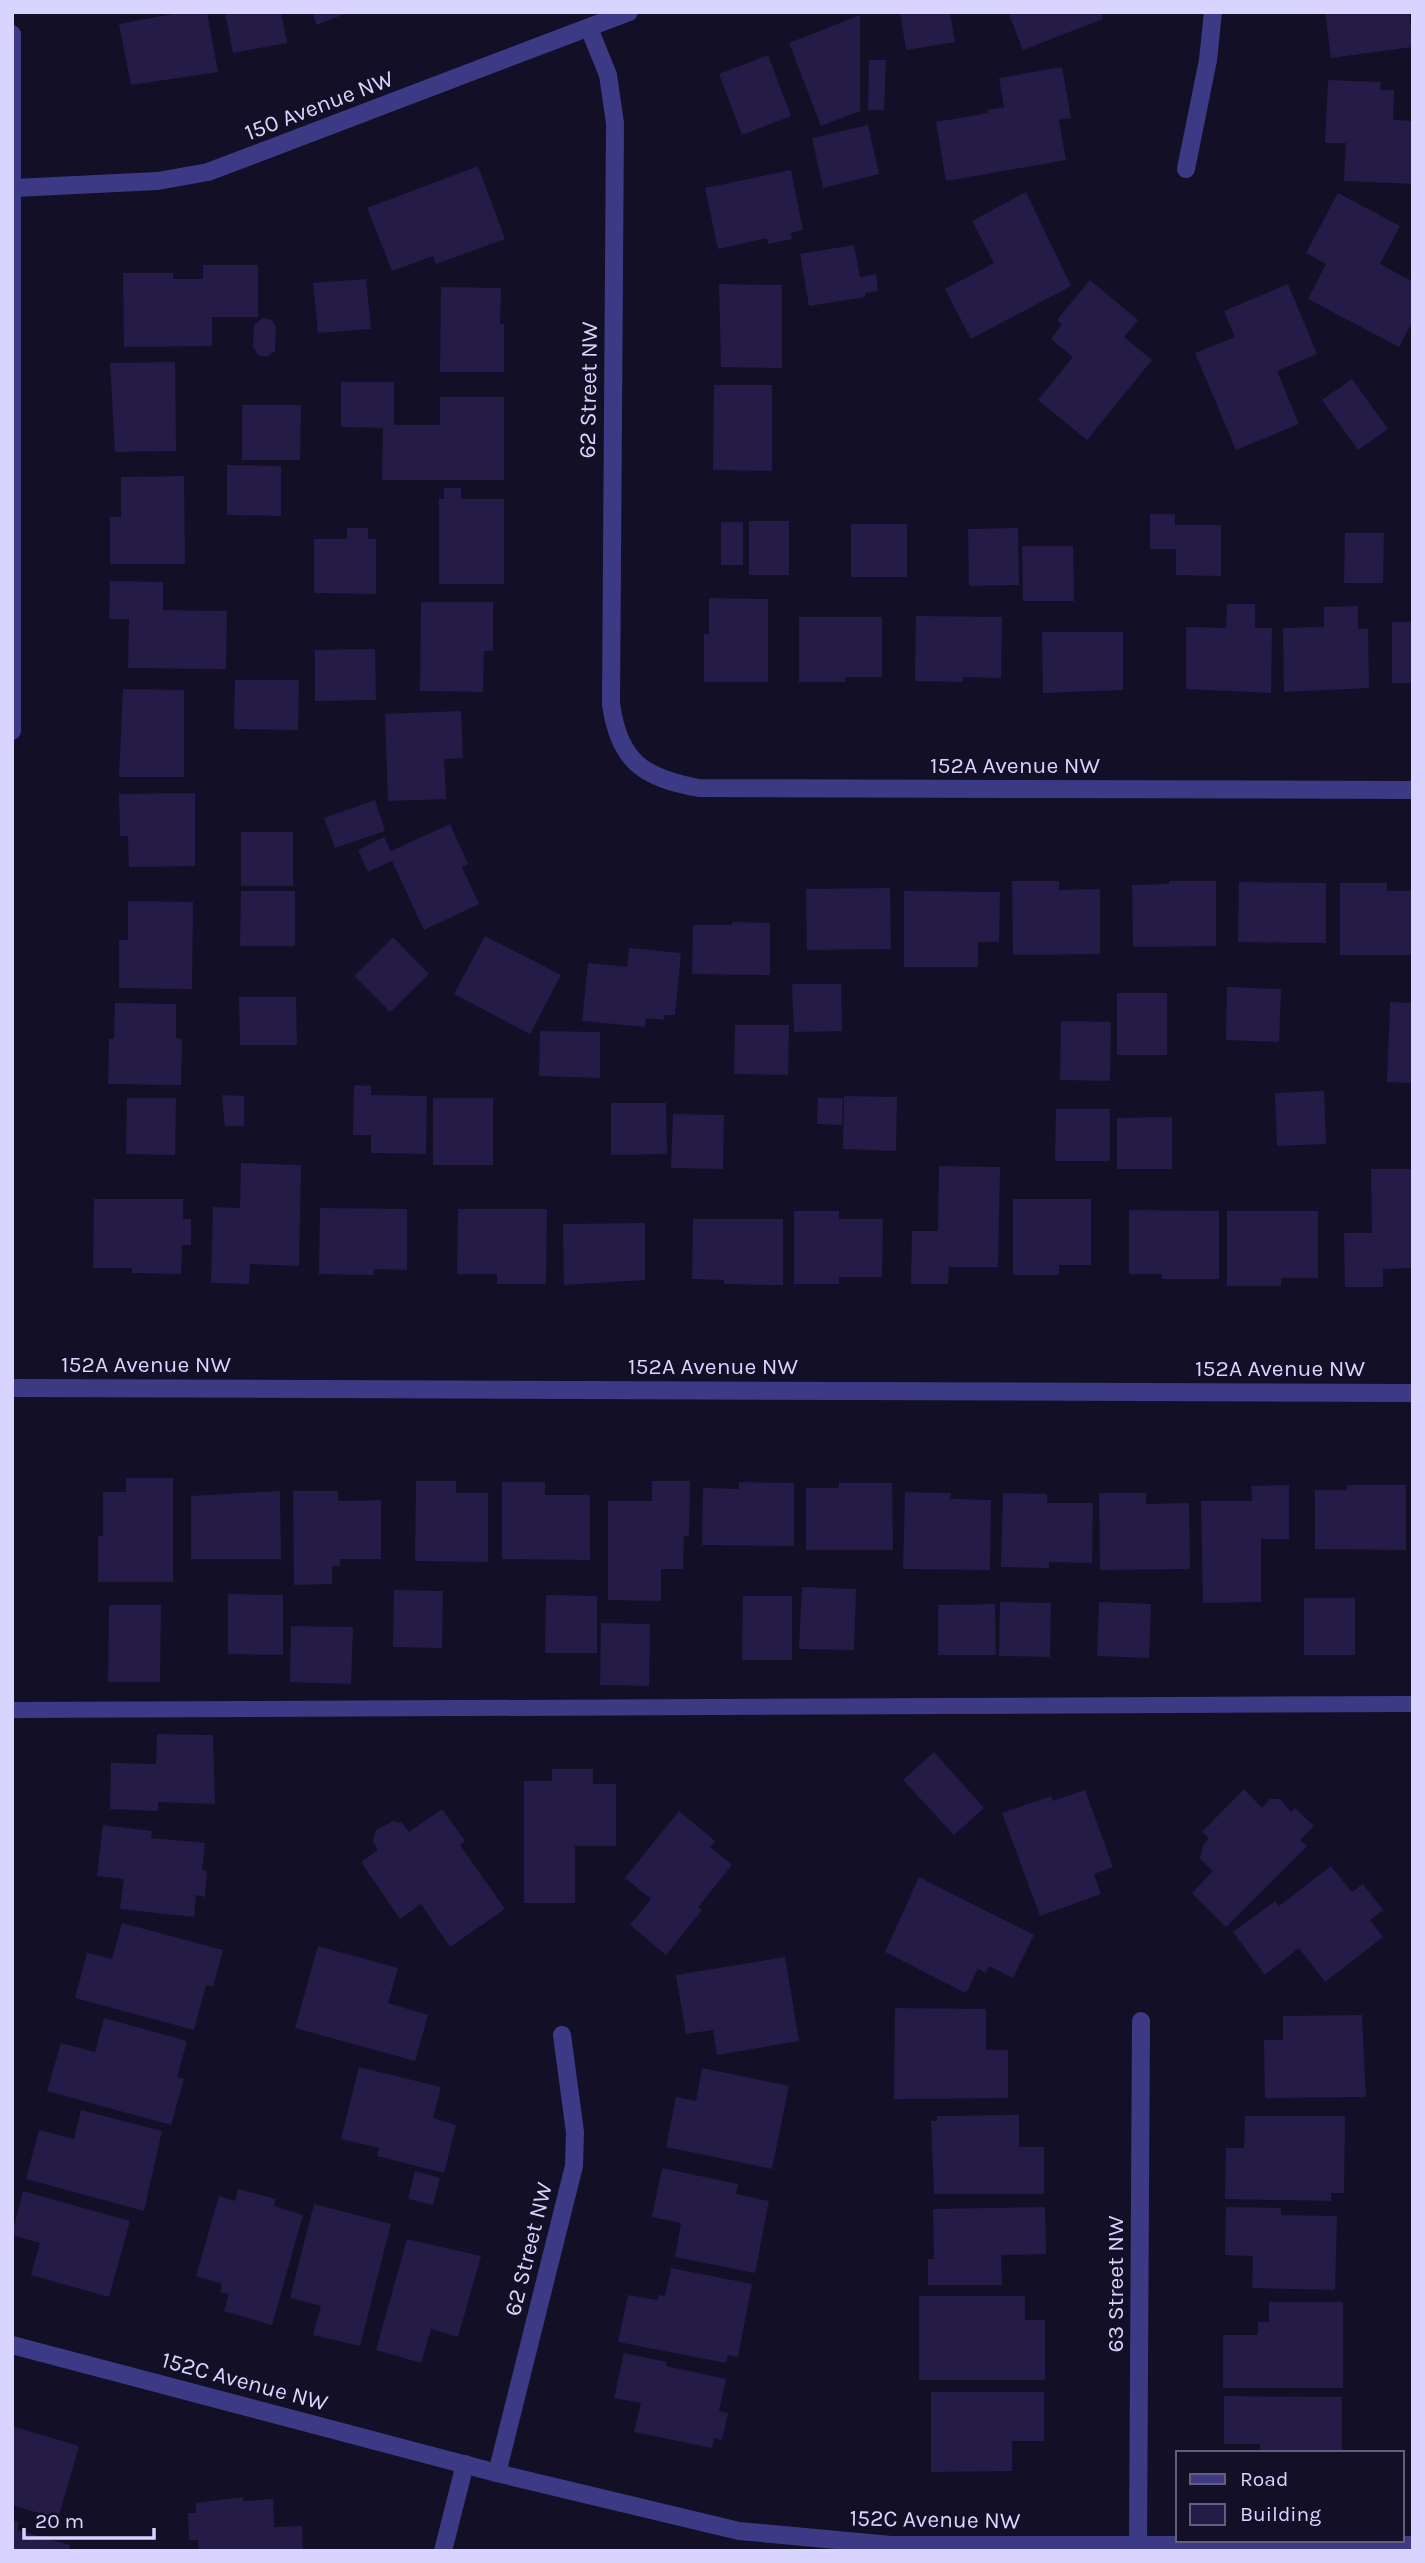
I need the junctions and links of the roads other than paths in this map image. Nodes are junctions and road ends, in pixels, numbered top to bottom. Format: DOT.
graph roads {
  1 [pos="629,12"];
  2 [pos="1213,12"];
  3 [pos="589,28"];
  4 [pos="12,34"];
  5 [pos="1186,169"];
  6 [pos="14,188"];
  7 [pos="12,730"];
  8 [pos="627,754"];
  9 [pos="1413,790"];
  10 [pos="12,1388"];
  11 [pos="1413,1393"];
  12 [pos="1413,1704"];
  13 [pos="12,1710"];
  14 [pos="1141,2021"];
  15 [pos="562,2035"];
  16 [pos="12,2345"];
  17 [pos="465,2464"];
  18 [pos="497,2473"];
  19 [pos="1413,2546"];
  20 [pos="1138,2547"];
  21 [pos="443,2551"];
  1 -- 3 [label="street, 150 Avenue NW"];
  2 -- 5 [label="street"];
  3 -- 6 [label="street, 150 Avenue NW"];
  3 -- 8 [label="street, 62 Street NW"];
  4 -- 6 [label="street"];
  6 -- 7 [label="street"];
  8 -- 9 [label="street, 152A Avenue NW"];
  10 -- 11 [label="street, 152A Avenue NW"];
  12 -- 13 [label="lane"];
  14 -- 20 [label="street, 63 Street NW"];
  15 -- 18 [label="street, 62 Street NW"];
  16 -- 17 [label="street, 152C Avenue NW"];
  17 -- 18 [label="street, 152C Avenue NW"];
  17 -- 21 [label="street"];
  18 -- 20 [label="street, 152C Avenue NW"];
  19 -- 20 [label="street, 152C Avenue NW"];
}
